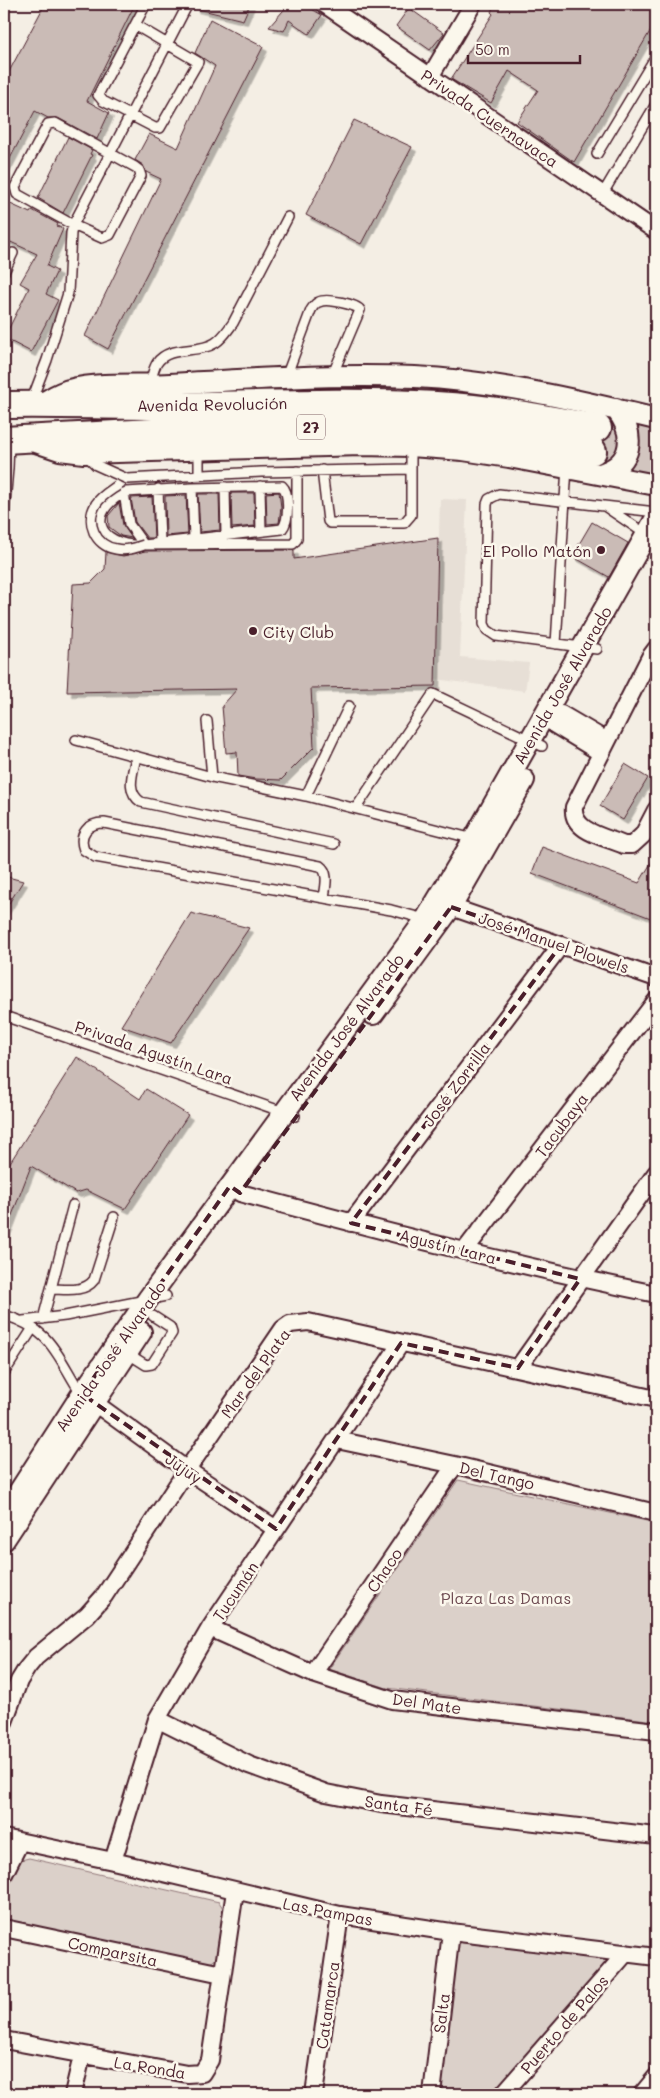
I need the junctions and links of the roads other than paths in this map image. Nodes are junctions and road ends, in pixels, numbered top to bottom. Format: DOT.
graph roads {
  1 [pos="146,4"];
  2 [pos="187,4"];
  3 [pos="324,4"];
  4 [pos="473,4"];
  5 [pos="135,25"];
  6 [pos="167,43"];
  7 [pos="656,56"];
  8 [pos="430,77"];
  9 [pos="656,104"];
  10 [pos="130,114"];
  11 [pos="109,153"];
  12 [pos="597,154"];
  13 [pos="602,195"];
  14 [pos="288,217"];
  15 [pos="73,225"];
  16 [pos="656,231"];
  17 [pos="13,252"];
  18 [pos="4,272"];
  19 [pos="332,376"];
  20 [pos="286,378"];
  21 [pos="149,386"];
  22 [pos="35,404"];
  23 [pos="4,406"];
  24 [pos="616,409"];
  25 [pos="656,419"];
  26 [pos="13,440"];
  27 [pos="411,446"];
  28 [pos="199,450"];
  29 [pos="597,451"];
  30 [pos="84,453"];
  31 [pos="567,467"];
  32 [pos="411,469"];
  33 [pos="322,470"];
  34 [pos="297,471"];
  35 [pos="199,475"];
  36 [pos="127,480"];
  37 [pos="656,485"];
  38 [pos="260,486"];
  39 [pos="225,487"];
  40 [pos="192,488"];
  41 [pos="120,489"];
  42 [pos="158,490"];
  43 [pos="564,501"];
  44 [pos="604,506"];
  45 [pos="656,512"];
  46 [pos="4,515"];
  47 [pos="261,531"];
  48 [pos="226,535"];
  49 [pos="654,535"];
  50 [pos="194,538"];
  51 [pos="160,542"];
  52 [pos="144,545"];
  53 [pos="556,644"];
  54 [pos="590,648"];
  55 [pos="656,649"];
  56 [pos="349,706"];
  57 [pos="558,719"];
  58 [pos="207,721"];
  59 [pos="76,740"];
  60 [pos="537,743"];
  61 [pos="604,747"];
  62 [pos="136,756"];
  63 [pos="212,778"];
  64 [pos="306,796"];
  65 [pos="356,808"];
  66 [pos="656,810"];
  67 [pos="482,841"];
  68 [pos="334,844"];
  69 [pos="324,898"];
  70 [pos="452,907"];
  71 [pos="433,922"];
  72 [pos="561,945"];
  73 [pos="656,978"];
  74 [pos="656,1001"];
  75 [pos="4,1016"];
  76 [pos="289,1114"];
  77 [pos="656,1173"];
  78 [pos="235,1190"];
  79 [pos="73,1205"];
  80 [pos="114,1217"];
  81 [pos="350,1223"];
  82 [pos="465,1250"];
  83 [pos="580,1279"];
  84 [pos="50,1289"];
  85 [pos="656,1294"];
  86 [pos="156,1304"];
  87 [pos="4,1315"];
  88 [pos="43,1319"];
  89 [pos="23,1321"];
  90 [pos="33,1328"];
  91 [pos="401,1343"];
  92 [pos="127,1353"];
  93 [pos="518,1368"];
  94 [pos="4,1373"];
  95 [pos="88,1399"];
  96 [pos="656,1399"];
  97 [pos="337,1440"];
  98 [pos="455,1465"];
  99 [pos="187,1470"];
  100 [pos="656,1513"];
  101 [pos="4,1515"];
  102 [pos="276,1529"];
  103 [pos="5,1536"];
  104 [pos="210,1628"];
  105 [pos="313,1674"];
  106 [pos="157,1719"];
  107 [pos="4,1722"];
  108 [pos="656,1731"];
  109 [pos="656,1836"];
  110 [pos="4,1838"];
  111 [pos="20,1842"];
  112 [pos="112,1861"];
  113 [pos="4,1874"];
  114 [pos="235,1891"];
  115 [pos="340,1915"];
  116 [pos="4,1928"];
  117 [pos="451,1932"];
  118 [pos="626,1953"];
  119 [pos="656,1957"];
  120 [pos="222,1974"];
  121 [pos="4,2040"];
  122 [pos="82,2056"];
  123 [pos="656,2077"];
  124 [pos="73,2094"];
  125 [pos="314,2094"];
  126 [pos="432,2094"];
  127 [pos="503,2094"];
  128 [pos="642,2094"];
  1 -- 5 [label="lane"];
  2 -- 6 [label="lane"];
  3 -- 8 [label="street, Privada Cuernavaca"];
  4 -- 8 [label="street"];
  5 -- 6 [label="lane"];
  5 -- 10 [label="lane"];
  6 -- 10 [label="lane"];
  6 -- 10 [label="lane"];
  7 -- 12 [label="lane"];
  8 -- 13 [label="street, Privada Cuernavaca"];
  9 -- 13 [label="lane"];
  10 -- 11 [label="lane"];
  11 -- 15 [label="lane"];
  11 -- 15 [label="lane"];
  11 -- 15 [label="lane"];
  13 -- 16 [label="street, Privada Cuernavaca"];
  14 -- 21 [label="lane"];
  15 -- 22 [label="lane"];
  17 -- 18 [label="lane"];
  19 -- 20 [label="street"];
  19 -- 20 [label="lane"];
  19 -- 24 [label="street"];
  20 -- 21 [label="street"];
  21 -- 22 [label="street"];
  22 -- 23 [label="main road, Avenida Revolución / 27"];
  22 -- 29 [label="main road, Avenida Revolución / 27"];
  24 -- 25 [label="street"];
  24 -- 29 [label="street"];
  26 -- 29 [label="main road, Avenida Revolución / 27"];
  26 -- 30 [label="street"];
  26 -- 46 [label="lane"];
  27 -- 28 [label="street"];
  27 -- 31 [label="street"];
  27 -- 32 [label="lane"];
  28 -- 30 [label="street"];
  28 -- 35 [label="lane"];
  29 -- 31 [label="street"];
  29 -- 37 [label="street"];
  30 -- 36 [label="lane"];
  31 -- 43 [label="lane"];
  32 -- 33 [label="lane"];
  32 -- 33 [label="lane"];
  33 -- 34 [label="lane"];
  34 -- 35 [label="lane"];
  34 -- 41 [label="lane"];
  35 -- 36 [label="lane"];
  36 -- 41 [label="lane"];
  38 -- 39 [label="lane"];
  38 -- 47 [label="lane"];
  38 -- 47 [label="lane"];
  39 -- 40 [label="lane"];
  39 -- 48 [label="lane"];
  40 -- 42 [label="lane"];
  40 -- 50 [label="lane"];
  41 -- 42 [label="lane"];
  41 -- 52 [label="lane"];
  41 -- 52 [label="lane, bridge"];
  42 -- 51 [label="lane"];
  43 -- 44 [label="lane"];
  43 -- 53 [label="lane"];
  43 -- 53 [label="lane"];
  44 -- 45 [label="lane"];
  44 -- 49 [label="lane"];
  47 -- 48 [label="lane"];
  48 -- 50 [label="lane"];
  49 -- 54 [label="street, Avenida José Alvarado"];
  50 -- 51 [label="lane"];
  51 -- 52 [label="lane"];
  53 -- 54 [label="lane"];
  54 -- 57 [label="street, Avenida José Alvarado"];
  54 -- 60 [label="street, Avenida José Alvarado"];
  55 -- 61 [label="street"];
  56 -- 64 [label="lane"];
  57 -- 60 [label="street, Avenida José Alvarado"];
  57 -- 61 [label="street"];
  58 -- 63 [label="lane"];
  59 -- 62 [label="lane"];
  60 -- 65 [label="lane"];
  60 -- 67 [label="street, Avenida José Alvarado"];
  61 -- 66 [label="street"];
  62 -- 63 [label="lane"];
  62 -- 68 [label="lane"];
  63 -- 64 [label="lane"];
  64 -- 65 [label="lane"];
  65 -- 67 [label="lane"];
  67 -- 70 [label="street, Avenida José Alvarado"];
  67 -- 71 [label="street, Avenida José Alvarado"];
  69 -- 69 [label="lane"];
  69 -- 71 [label="lane"];
  70 -- 71 [label="street, Avenida José Alvarado"];
  70 -- 72 [label="street, José Manuel Plowels"];
  71 -- 76 [label="street, Avenida José Alvarado"];
  72 -- 73 [label="street, José Manuel Plowels"];
  72 -- 81 [label="street, José Zorrilla"];
  74 -- 82 [label="street, Tacubaya"];
  75 -- 76 [label="lane, Privada Agustín Lara"];
  76 -- 78 [label="street, Avenida José Alvarado"];
  77 -- 83 [label="street"];
  78 -- 81 [label="street, Agustín Lara"];
  78 -- 86 [label="street, Avenida José Alvarado"];
  79 -- 84 [label="lane"];
  80 -- 84 [label="lane"];
  81 -- 82 [label="street, Agustín Lara"];
  82 -- 83 [label="street, Agustín Lara"];
  83 -- 85 [label="street, Agustín Lara"];
  83 -- 93 [label="street"];
  84 -- 88 [label="lane"];
  86 -- 88 [label="lane"];
  86 -- 92 [label="street, Avenida José Alvarado"];
  86 -- 92 [label="lane"];
  86 -- 95 [label="street, Avenida José Alvarado"];
  87 -- 89 [label="lane"];
  88 -- 89 [label="lane"];
  89 -- 90 [label="lane"];
  90 -- 94 [label="lane"];
  90 -- 95 [label="lane"];
  91 -- 93 [label="street, Mar del Plata"];
  91 -- 97 [label="street, Tucumán"];
  91 -- 99 [label="street, Mar del Plata"];
  92 -- 95 [label="street, Avenida José Alvarado"];
  93 -- 96 [label="street, Mar del Plata"];
  95 -- 99 [label="street, Jujuy"];
  95 -- 101 [label="street, Avenida José Alvarado"];
  95 -- 103 [label="street, Avenida José Alvarado"];
  97 -- 98 [label="street, Del Tango"];
  97 -- 102 [label="street, Tucumán"];
  98 -- 100 [label="street, Del Tango"];
  98 -- 105 [label="street, Chaco"];
  99 -- 102 [label="street, Jujuy"];
  99 -- 107 [label="street, Mar del Plata"];
  102 -- 104 [label="street, Tucumán"];
  104 -- 105 [label="street, Del Mate"];
  104 -- 106 [label="street, Tucumán"];
  105 -- 108 [label="street, Del Mate"];
  106 -- 109 [label="street, Santa Fé"];
  106 -- 112 [label="street, Tucumán"];
  110 -- 111 [label="street, Las Pampas"];
  111 -- 112 [label="street, Las Pampas"];
  111 -- 113 [label="street"];
  112 -- 114 [label="street, Las Pampas"];
  114 -- 115 [label="street, Las Pampas"];
  114 -- 120 [label="street, La Ronda"];
  115 -- 117 [label="street, Las Pampas"];
  115 -- 125 [label="street, Catamarca"];
  116 -- 120 [label="street, Comparsita"];
  117 -- 118 [label="street, Las Pampas"];
  117 -- 126 [label="street, Salta"];
  118 -- 119 [label="street, Las Pampas"];
  118 -- 127 [label="street, Puerto de Palos"];
  120 -- 122 [label="street, La Ronda"];
  121 -- 122 [label="street, La Ronda"];
  122 -- 124 [label="street"];
  123 -- 128 [label="street"];
}
